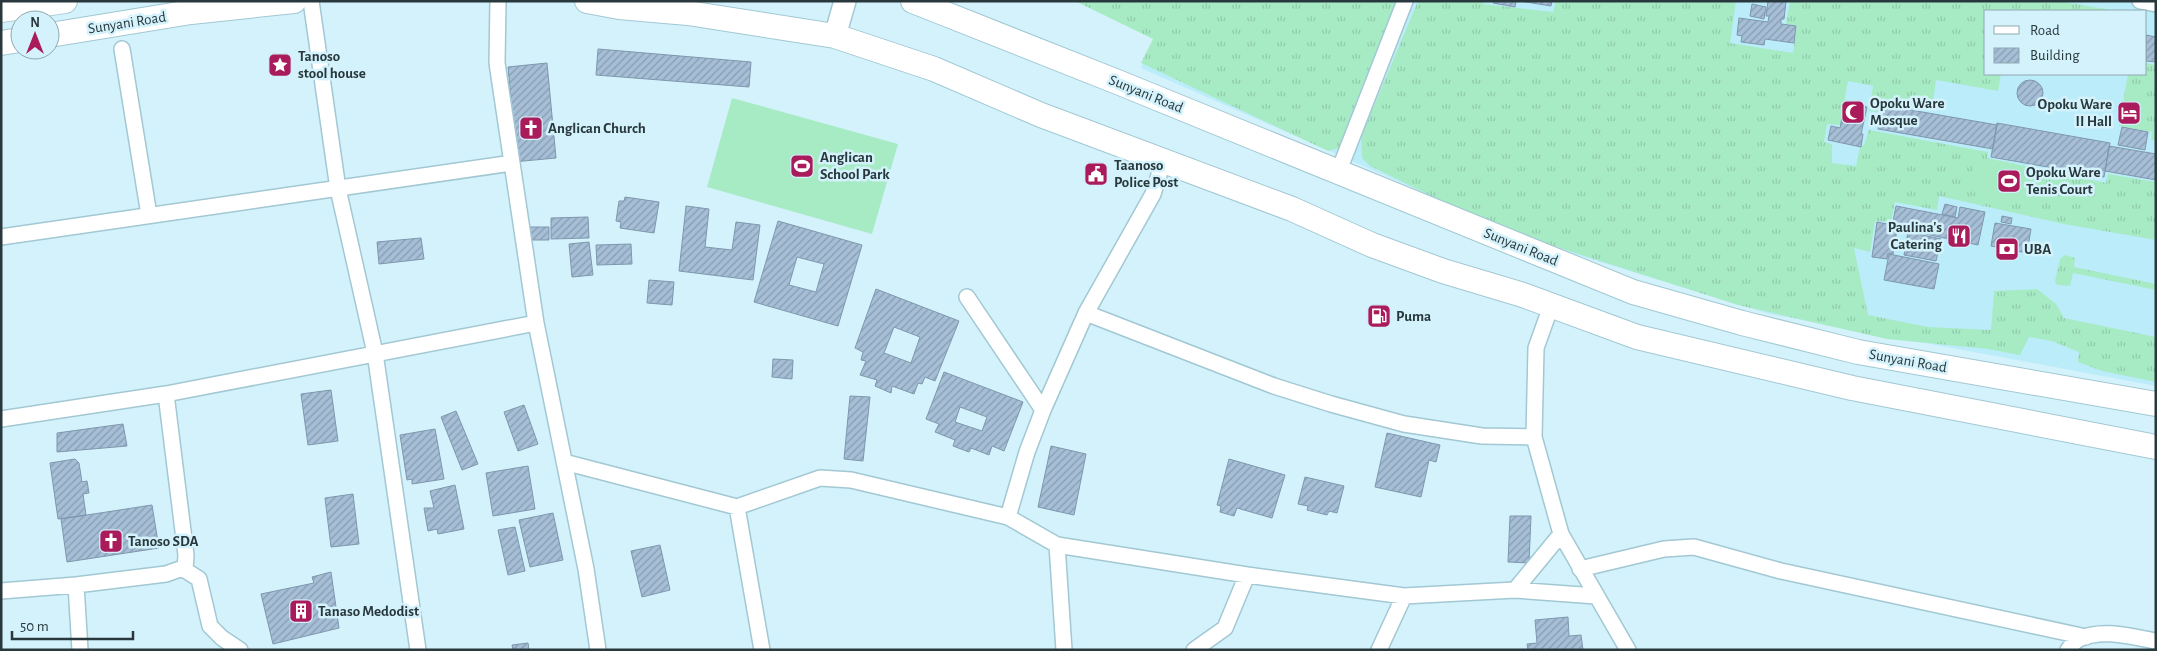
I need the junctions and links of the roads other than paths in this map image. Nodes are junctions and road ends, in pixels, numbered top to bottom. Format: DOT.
graph roads {
  1 [pos="65,1"];
  2 [pos="294,1"];
  3 [pos="311,1"];
  4 [pos="498,1"];
  5 [pos="587,1"];
  6 [pos="845,1"];
  7 [pos="1406,1"];
  8 [pos="2140,1"];
  9 [pos="919,2"];
  10 [pos="2156,4"];
  11 [pos="1,10"];
  12 [pos="60,33"];
  13 [pos="835,36"];
  14 [pos="122,48"];
  15 [pos="1163,162"];
  16 [pos="512,163"];
  17 [pos="1338,173"];
  18 [pos="338,188"];
  19 [pos="149,215"];
  20 [pos="1,237"];
  21 [pos="967,297"];
  22 [pos="1551,306"];
  23 [pos="1086,313"];
  24 [pos="536,323"];
  25 [pos="375,353"];
  26 [pos="166,394"];
  27 [pos="2156,404"];
  28 [pos="1043,410"];
  29 [pos="1,419"];
  30 [pos="1534,437"];
  31 [pos="2156,447"];
  32 [pos="564,462"];
  33 [pos="737,507"];
  34 [pos="1008,518"];
  35 [pos="1561,534"];
  36 [pos="1057,545"];
  37 [pos="1580,569"];
  38 [pos="185,570"];
  39 [pos="1247,575"];
  40 [pos="76,585"];
  41 [pos="1515,590"];
  42 [pos="1,591"];
  43 [pos="1404,596"];
  44 [pos="1596,596"];
  45 [pos="2086,637"];
  46 [pos="2156,641"];
  47 [pos="80,650"];
  48 [pos="240,650"];
  49 [pos="418,650"];
  50 [pos="598,650"];
  51 [pos="762,650"];
  52 [pos="1064,650"];
  53 [pos="1194,650"];
  54 [pos="1379,650"];
  55 [pos="1628,650"];
  56 [pos="2068,650"];
  1 -- 11 [label="main road"];
  2 -- 12 [label="main road, Sunyani Road"];
  3 -- 18 [label="street"];
  4 -- 16 [label="street"];
  5 -- 13 [label="main road"];
  6 -- 13 [label="street"];
  7 -- 17 [label="street"];
  8 -- 10 [label="street"];
  9 -- 17 [label="main road, Sunyani Road"];
  13 -- 15 [label="main road"];
  14 -- 19 [label="street"];
  15 -- 22 [label="main road"];
  15 -- 23 [label="street"];
  16 -- 18 [label="street"];
  16 -- 24 [label="street"];
  17 -- 27 [label="main road, Sunyani Road"];
  18 -- 19 [label="street"];
  18 -- 25 [label="street"];
  19 -- 20 [label="street"];
  21 -- 28 [label="street"];
  22 -- 30 [label="street"];
  22 -- 31 [label="main road"];
  23 -- 28 [label="street"];
  23 -- 30 [label="street"];
  24 -- 25 [label="street"];
  24 -- 32 [label="street"];
  25 -- 26 [label="street"];
  25 -- 49 [label="street"];
  26 -- 29 [label="street"];
  26 -- 38 [label="street"];
  28 -- 34 [label="street"];
  30 -- 35 [label="street"];
  32 -- 33 [label="street"];
  32 -- 50 [label="street"];
  33 -- 34 [label="street"];
  33 -- 51 [label="street"];
  34 -- 36 [label="street"];
  35 -- 37 [label="street"];
  35 -- 41 [label="street"];
  36 -- 39 [label="street"];
  36 -- 52 [label="street"];
  37 -- 44 [label="street"];
  37 -- 45 [label="street"];
  38 -- 40 [label="street"];
  38 -- 48 [label="street"];
  39 -- 43 [label="street"];
  39 -- 53 [label="street"];
  40 -- 42 [label="street"];
  40 -- 47 [label="street"];
  41 -- 43 [label="street"];
  41 -- 44 [label="street"];
  43 -- 54 [label="street"];
  44 -- 55 [label="street"];
  45 -- 46 [label="street"];
  45 -- 56 [label="street"];
}
